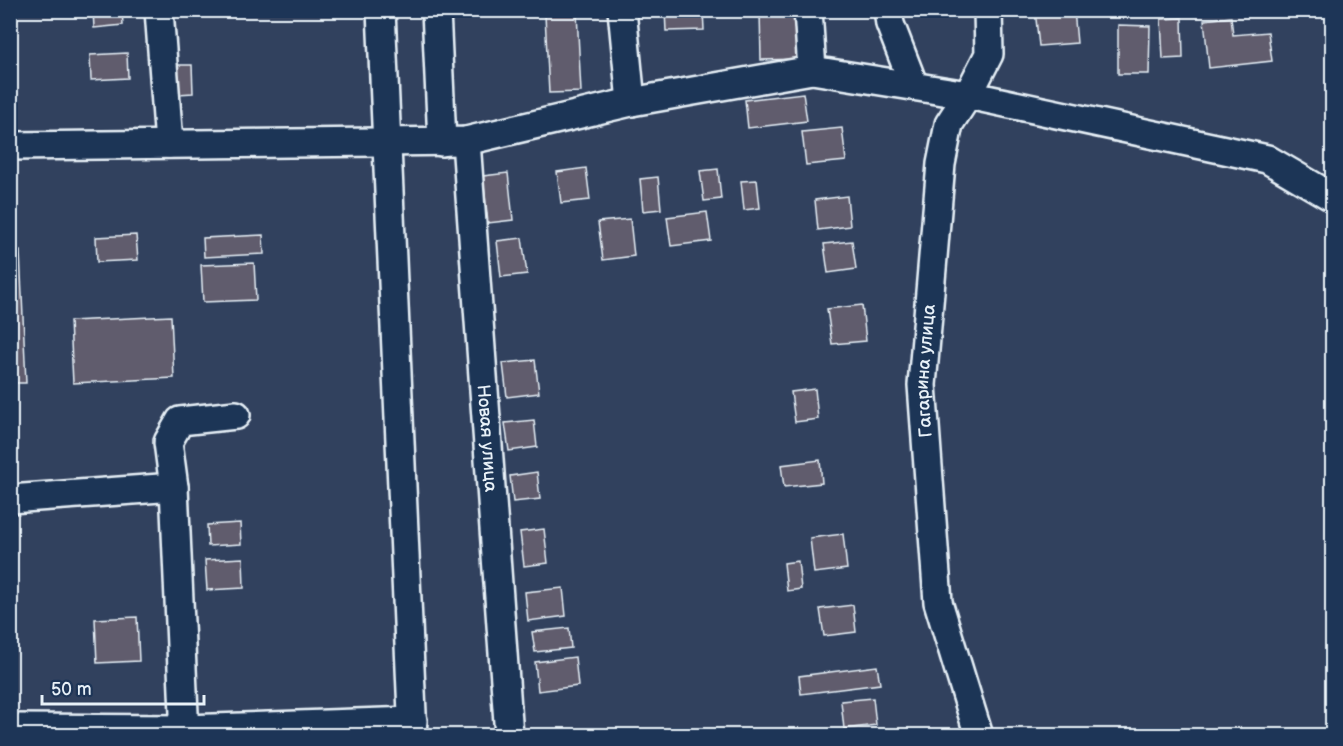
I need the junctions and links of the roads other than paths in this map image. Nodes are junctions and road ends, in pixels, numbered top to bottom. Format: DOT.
graph roads {
  1 [pos="159,10"];
  2 [pos="381,10"];
  3 [pos="436,10"];
  4 [pos="622,10"];
  5 [pos="808,10"];
  6 [pos="888,10"];
  7 [pos="988,10"];
  8 [pos="812,70"];
  9 [pos="914,86"];
  10 [pos="968,95"];
  11 [pos="631,102"];
  12 [pos="454,141"];
  13 [pos="385,142"];
  14 [pos="169,144"];
  15 [pos="10,146"];
  16 [pos="1332,197"];
  17 [pos="236,415"];
  18 [pos="174,487"];
  19 [pos="10,498"];
  20 [pos="10,728"];
  21 [pos="413,728"];
  22 [pos="185,732"];
  23 [pos="510,735"];
  24 [pos="979,735"];
  1 -- 14 [label="street"];
  2 -- 13 [label="street"];
  3 -- 12 [label="street, Новая улица"];
  4 -- 11 [label="street"];
  5 -- 8 [label="street"];
  6 -- 9 [label="street"];
  7 -- 10 [label="street, Гагарина улица"];
  8 -- 9 [label="street"];
  8 -- 11 [label="street"];
  9 -- 10 [label="street"];
  10 -- 16 [label="street"];
  10 -- 24 [label="street, Гагарина улица"];
  11 -- 12 [label="street"];
  12 -- 13 [label="street"];
  12 -- 23 [label="street, Новая улица"];
  13 -- 14 [label="street"];
  13 -- 21 [label="street"];
  14 -- 15 [label="street"];
  17 -- 18 [label="street"];
  18 -- 19 [label="street"];
  18 -- 22 [label="street"];
  20 -- 22 [label="street"];
  21 -- 22 [label="street"];
}
